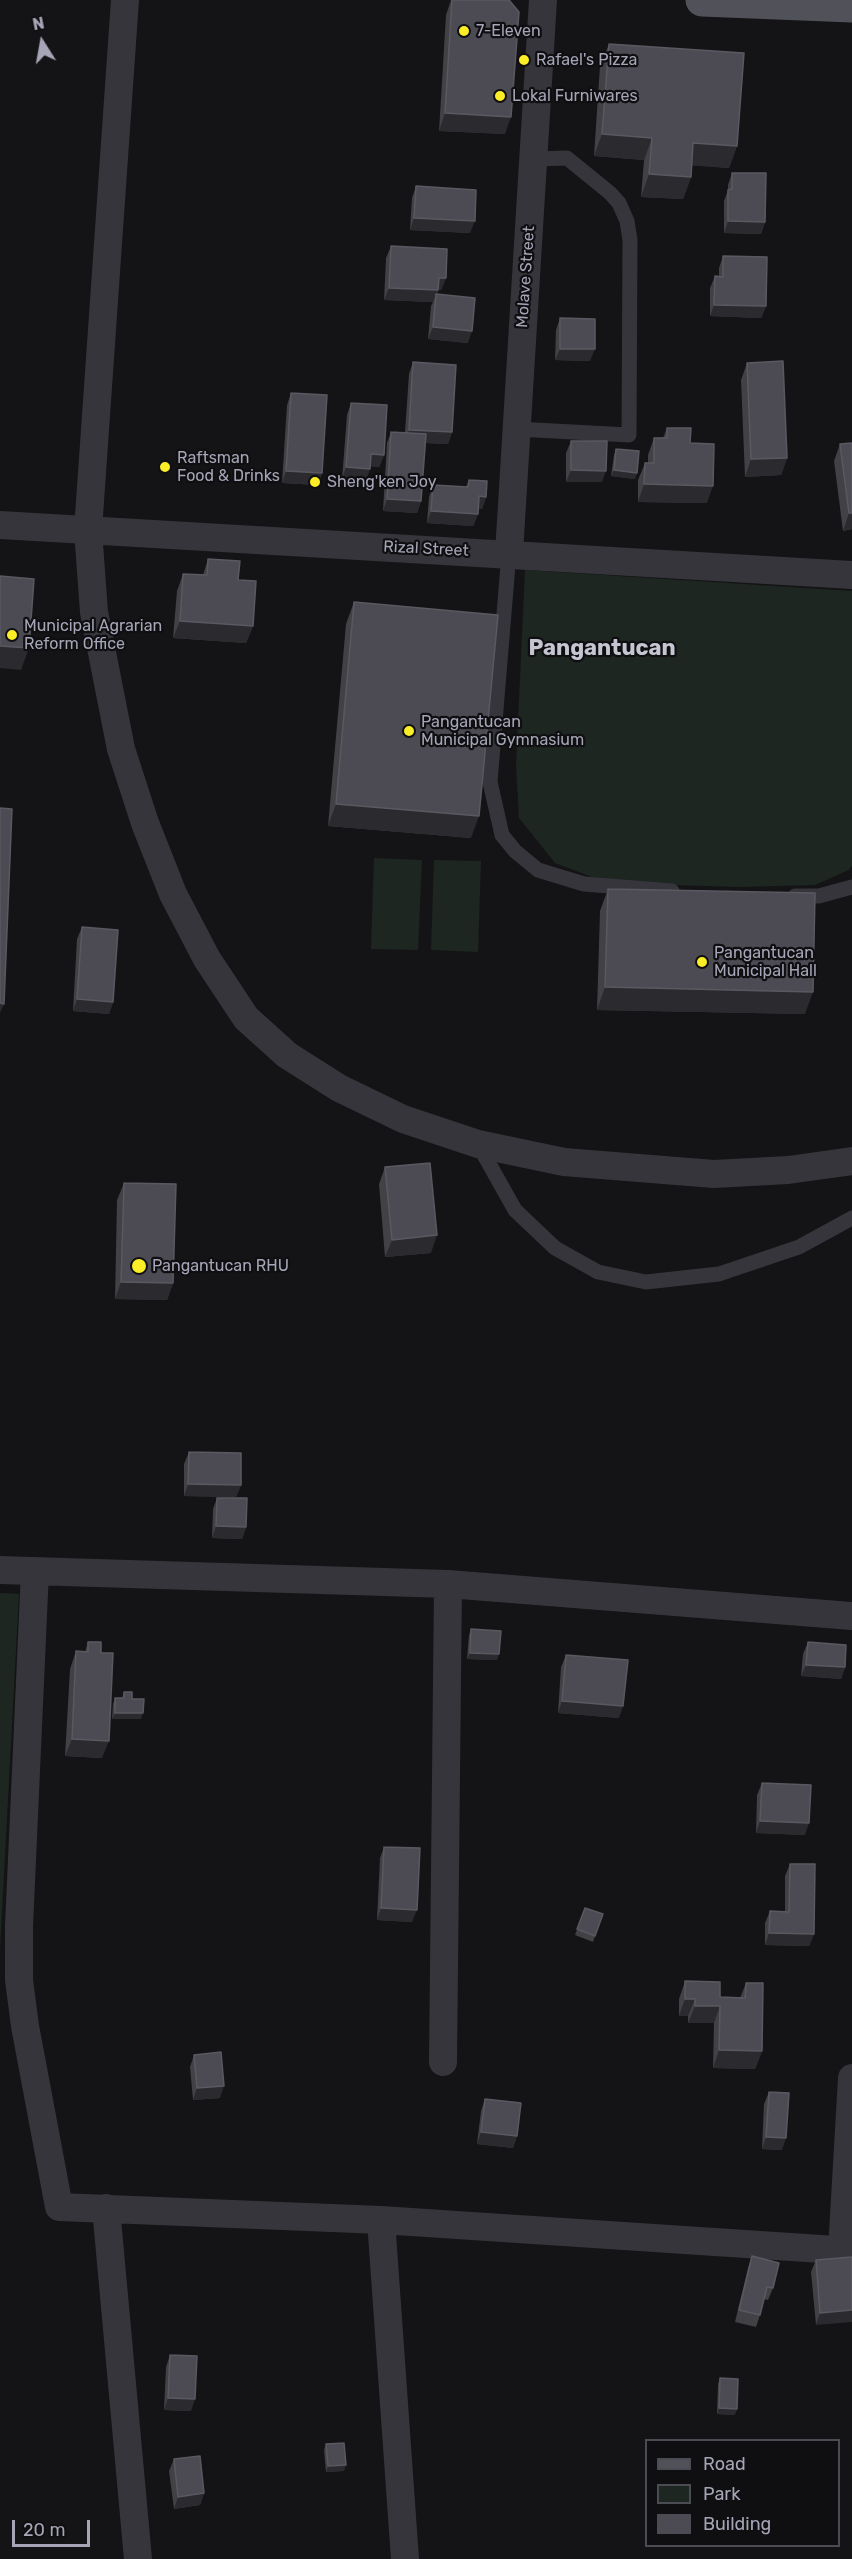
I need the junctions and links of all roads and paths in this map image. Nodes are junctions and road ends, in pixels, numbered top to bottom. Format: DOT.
graph roads {
  1 [pos="125,0"];
  2 [pos="543,0"];
  3 [pos="702,0"];
  4 [pos="852,6"];
  5 [pos="533,159"];
  6 [pos="516,429"];
  7 [pos="0,525"];
  8 [pos="88,530"];
  9 [pos="509,553"];
  10 [pos="852,575"];
  11 [pos="852,887"];
  12 [pos="690,892"];
  13 [pos="779,896"];
  14 [pos="478,1144"];
  15 [pos="852,1161"];
  16 [pos="852,1218"];
  17 [pos="0,1570"];
  18 [pos="34,1571"];
  19 [pos="448,1584"];
  20 [pos="852,1616"];
  21 [pos="443,2062"];
  22 [pos="852,2078"];
  23 [pos="106,2208"];
  24 [pos="381,2220"];
  25 [pos="847,2250"];
  26 [pos="138,2559"];
  27 [pos="405,2559"];
  1 -- 8 [label="street"];
  2 -- 5 [label="street, Molave Street"];
  3 -- 4 [label="main road"];
  5 -- 6 [label="street, Molave Street"];
  5 -- 6 [label="lane"];
  6 -- 9 [label="street, Molave Street"];
  7 -- 8 [label="street, Rizal Street"];
  8 -- 9 [label="street, Rizal Street"];
  8 -- 14 [label="street"];
  9 -- 10 [label="street, Rizal Street"];
  9 -- 12 [label="lane"];
  11 -- 13 [label="lane"];
  14 -- 15 [label="street"];
  14 -- 16 [label="lane"];
  17 -- 18 [label="street"];
  18 -- 19 [label="street"];
  18 -- 23 [label="street"];
  19 -- 20 [label="street"];
  19 -- 21 [label="street"];
  22 -- 25 [label="street"];
  23 -- 24 [label="street"];
  23 -- 26 [label="street"];
  24 -- 25 [label="street"];
  24 -- 27 [label="street"];
}
